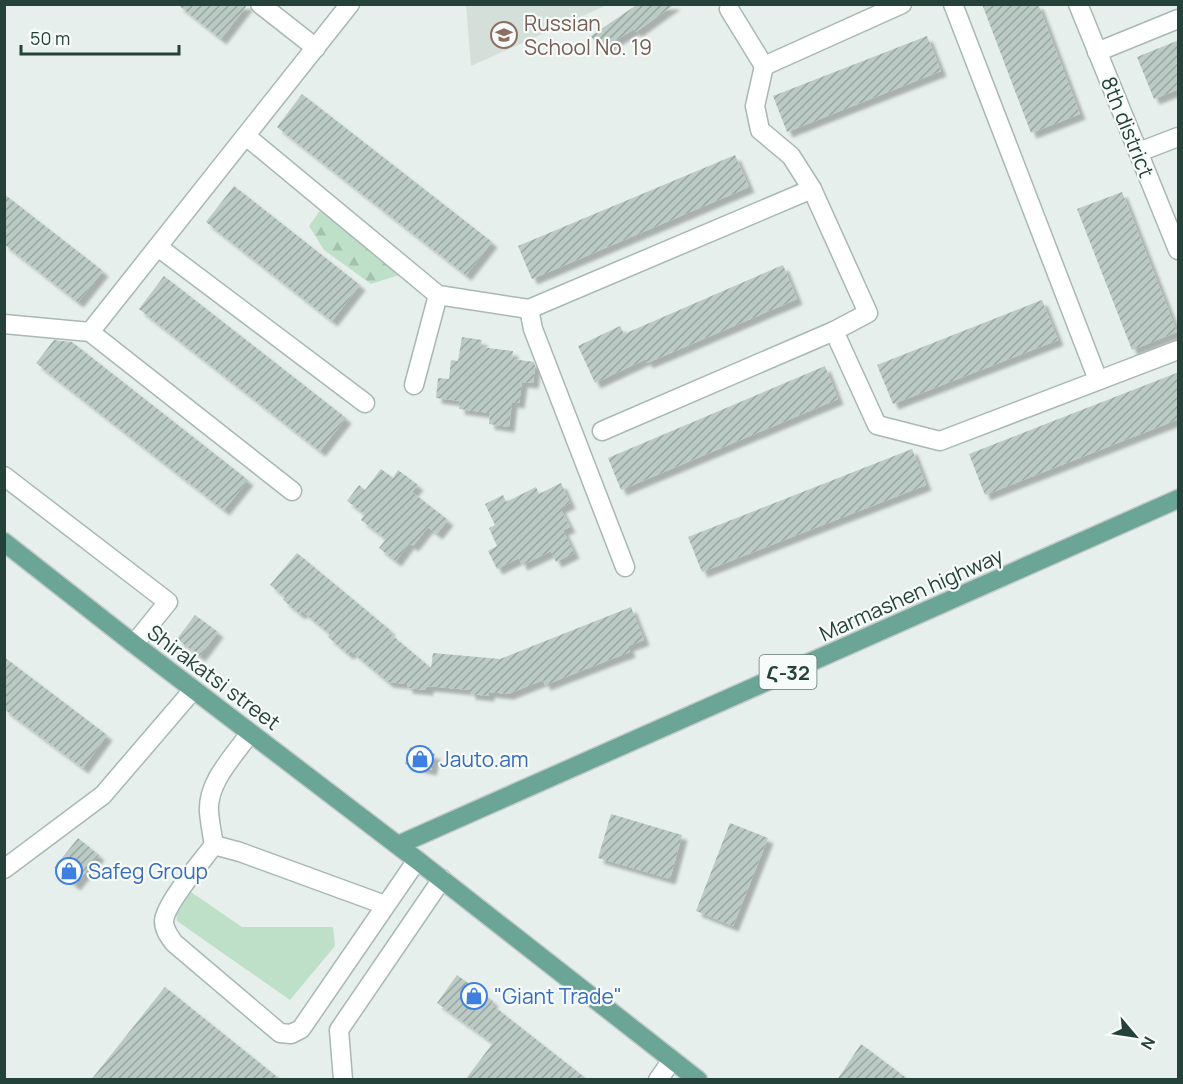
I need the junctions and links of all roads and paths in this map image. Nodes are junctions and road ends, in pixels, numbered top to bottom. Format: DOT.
graph roads {
  1 [pos="260,4"];
  2 [pos="902,4"];
  3 [pos="953,4"];
  4 [pos="1078,4"];
  5 [pos="340,8"];
  6 [pos="729,9"];
  7 [pos="1179,19"];
  8 [pos="316,48"];
  9 [pos="1097,52"];
  10 [pos="764,66"];
  11 [pos="246,136"];
  12 [pos="1179,137"];
  13 [pos="1139,152"];
  14 [pos="812,189"];
  15 [pos="158,247"];
  16 [pos="1179,250"];
  17 [pos="438,295"];
  18 [pos="530,309"];
  19 [pos="4,324"];
  20 [pos="90,332"];
  21 [pos="834,332"];
  22 [pos="1179,350"];
  23 [pos="1098,380"];
  24 [pos="414,385"];
  25 [pos="365,403"];
  26 [pos="602,431"];
  27 [pos="4,476"];
  28 [pos="292,491"];
  29 [pos="1179,500"];
  30 [pos="4,542"];
  31 [pos="625,567"];
  32 [pos="134,644"];
  33 [pos="194,690"];
  34 [pos="250,733"];
  35 [pos="214,845"];
  36 [pos="398,846"];
  37 [pos="417,860"];
  38 [pos="4,869"];
  39 [pos="442,879"];
  40 [pos="385,905"];
  41 [pos="672,1060"];
  42 [pos="343,1080"];
  43 [pos="658,1080"];
  44 [pos="698,1080"];
  1 -- 8 [label="street"];
  2 -- 10 [label="street"];
  3 -- 23 [label="street"];
  4 -- 9 [label="street, 8th district"];
  5 -- 8 [label="street"];
  6 -- 10 [label="street"];
  7 -- 9 [label="street"];
  8 -- 11 [label="street"];
  9 -- 13 [label="street, 8th district"];
  10 -- 14 [label="street"];
  11 -- 15 [label="street"];
  11 -- 17 [label="street"];
  12 -- 13 [label="street"];
  13 -- 16 [label="street, 8th district"];
  14 -- 18 [label="street"];
  14 -- 21 [label="street"];
  15 -- 20 [label="street"];
  15 -- 25 [label="street"];
  17 -- 18 [label="street"];
  17 -- 24 [label="street"];
  18 -- 31 [label="street"];
  19 -- 20 [label="street"];
  20 -- 28 [label="street"];
  21 -- 23 [label="street"];
  21 -- 26 [label="street"];
  22 -- 23 [label="street"];
  27 -- 32 [label="street"];
  29 -- 36 [label="main road, Marmashen highway / Հ-32"];
  30 -- 32 [label="main road, Shirakatsi street"];
  32 -- 33 [label="main road, Shirakatsi street"];
  33 -- 34 [label="main road, Shirakatsi street"];
  33 -- 38 [label="street"];
  34 -- 35 [label="street"];
  34 -- 36 [label="main road, Shirakatsi street"];
  35 -- 40 [label="street"];
  35 -- 40 [label="street"];
  36 -- 37 [label="main road, Shirakatsi street"];
  37 -- 39 [label="main road, Shirakatsi street"];
  37 -- 40 [label="street"];
  39 -- 41 [label="main road, Shirakatsi street"];
  39 -- 42 [label="street"];
  41 -- 43 [label="street"];
  41 -- 44 [label="main road, Shirakatsi street"];
}
